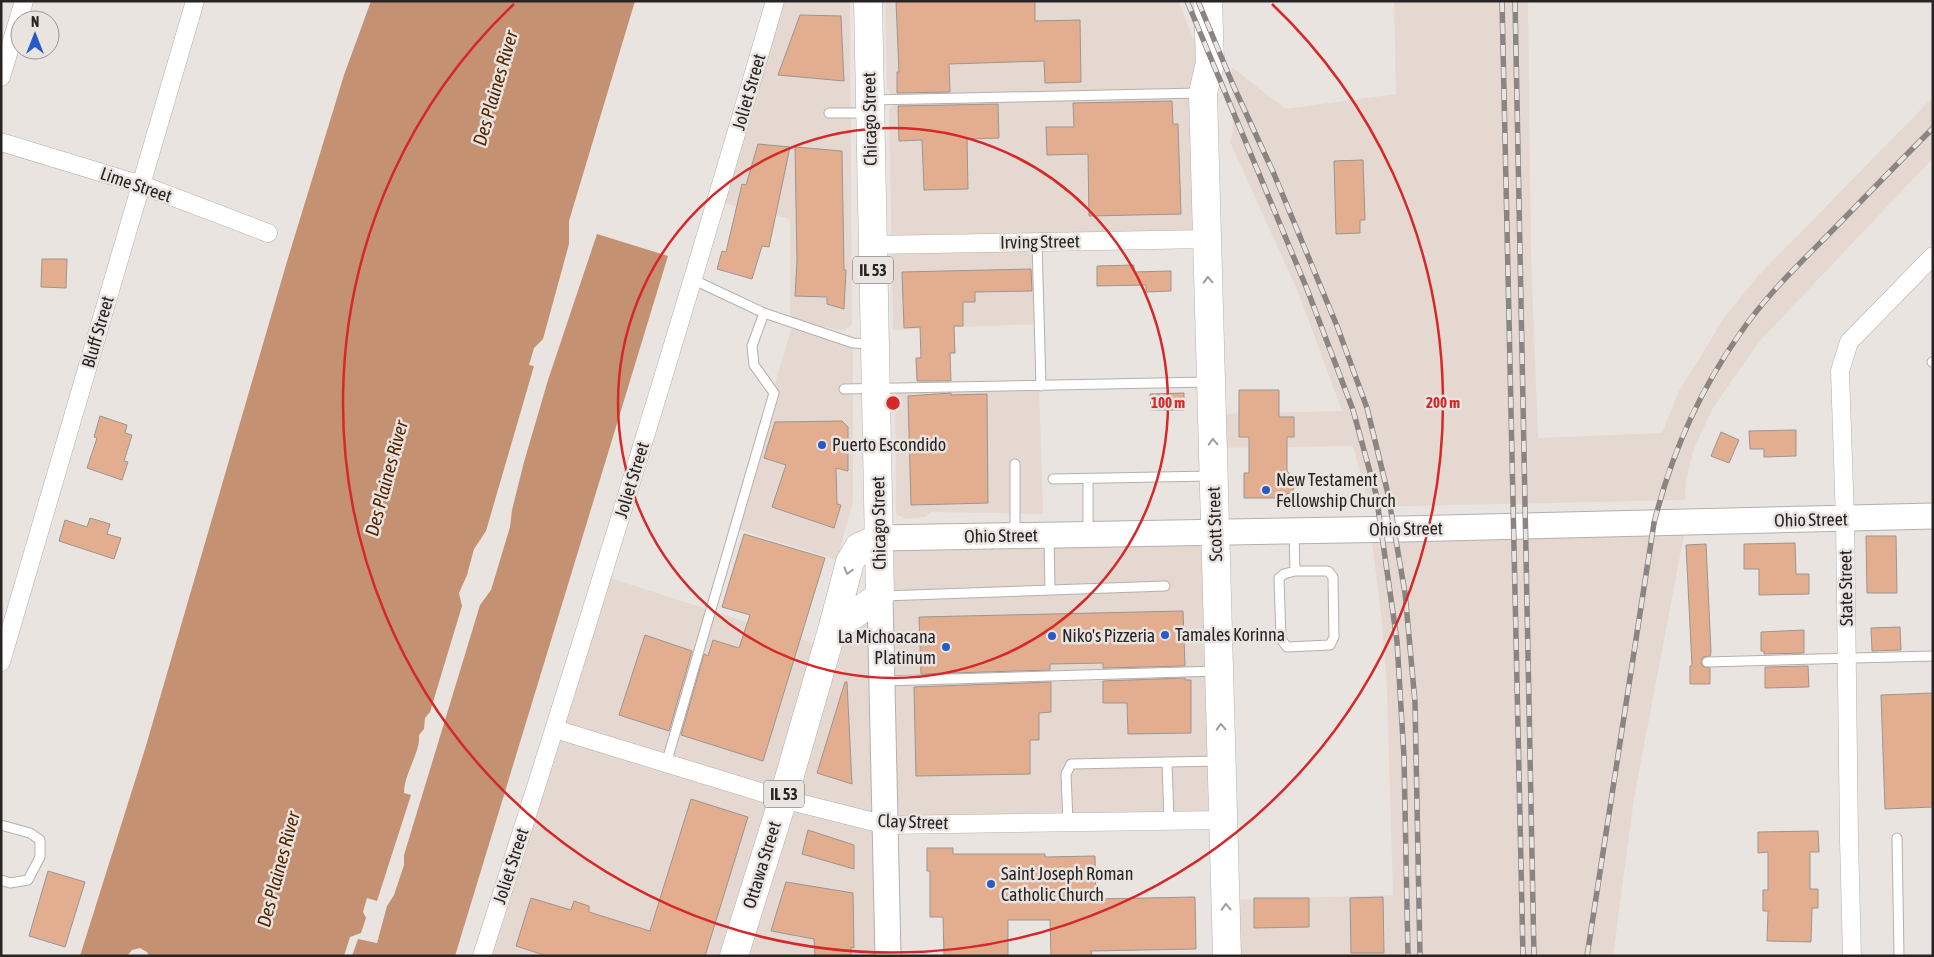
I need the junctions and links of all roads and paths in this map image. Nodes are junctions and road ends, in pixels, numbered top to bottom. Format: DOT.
graph roads {
  1 [pos="24,1"];
  2 [pos="195,1"];
  3 [pos="775,1"];
  4 [pos="868,1"];
  5 [pos="1192,1"];
  6 [pos="1208,1"];
  7 [pos="1,77"];
  8 [pos="1203,93"];
  9 [pos="870,107"];
  10 [pos="830,113"];
  11 [pos="1,142"];
  12 [pos="142,185"];
  13 [pos="268,233"];
  14 [pos="1207,239"];
  15 [pos="1037,242"];
  16 [pos="872,245"];
  17 [pos="1933,256"];
  18 [pos="694,280"];
  19 [pos="764,313"];
  20 [pos="876,344"];
  21 [pos="1211,382"];
  22 [pos="1042,386"];
  23 [pos="844,389"];
  24 [pos="876,390"];
  25 [pos="1016,464"];
  26 [pos="1214,476"];
  27 [pos="1088,478"];
  28 [pos="1053,479"];
  29 [pos="1933,516"];
  30 [pos="1845,520"];
  31 [pos="1294,531"];
  32 [pos="1215,532"];
  33 [pos="1088,534"];
  34 [pos="1049,535"];
  35 [pos="1015,536"];
  36 [pos="879,538"];
  37 [pos="1295,571"];
  38 [pos="1165,586"];
  39 [pos="1050,590"];
  40 [pos="880,596"];
  41 [pos="832,630"];
  42 [pos="1933,656"];
  43 [pos="1846,658"];
  44 [pos="1,662"];
  45 [pos="1707,662"];
  46 [pos="1219,670"];
  47 [pos="883,680"];
  48 [pos="555,729"];
  49 [pos="1222,761"];
  50 [pos="1167,762"];
  51 [pos="666,764"];
  52 [pos="783,799"];
  53 [pos="1169,820"];
  54 [pos="1223,820"];
  55 [pos="1068,822"];
  56 [pos="1,825"];
  57 [pos="886,825"];
  58 [pos="1897,838"];
  59 [pos="1,880"];
  60 [pos="482,956"];
  61 [pos="734,956"];
  62 [pos="888,956"];
  63 [pos="1227,956"];
  64 [pos="1852,956"];
  65 [pos="1899,956"];
  1 -- 7 [label="street"];
  2 -- 12 [label="street, Bluff Street"];
  3 -- 18 [label="street, Joliet Street"];
  4 -- 9 [label="main road, Chicago Street / IL 53"];
  5 -- 8 [label="main road, Scott Street"];
  6 -- 8 [label="main road, Scott Street"];
  8 -- 9 [label="lane"];
  8 -- 14 [label="main road, Scott Street"];
  9 -- 10 [label="lane"];
  9 -- 16 [label="main road, Chicago Street / IL 53"];
  11 -- 12 [label="street, Lime Street"];
  12 -- 13 [label="street, Lime Street"];
  12 -- 44 [label="street, Bluff Street"];
  14 -- 15 [label="street, Irving Street"];
  21 -- 14 [label="main road, Scott Street, one-way"];
  15 -- 16 [label="street, Irving Street"];
  15 -- 22 [label="lane"];
  16 -- 20 [label="main road, Chicago Street / IL 53"];
  17 -- 30 [label="street, State Street"];
  18 -- 19 [label="lane"];
  18 -- 48 [label="street, Joliet Street"];
  19 -- 20 [label="lane"];
  19 -- 51 [label="lane"];
  20 -- 24 [label="main road, Chicago Street / IL 53"];
  21 -- 22 [label="lane"];
  26 -- 21 [label="main road, Scott Street, one-way"];
  22 -- 24 [label="lane"];
  23 -- 24 [label="lane"];
  24 -- 36 [label="main road, Chicago Street / IL 53"];
  25 -- 35 [label="lane"];
  26 -- 27 [label="lane"];
  26 -- 32 [label="main road, Scott Street"];
  27 -- 28 [label="lane"];
  27 -- 33 [label="lane"];
  29 -- 30 [label="street, Ohio Street"];
  30 -- 31 [label="street, Ohio Street"];
  30 -- 43 [label="street, State Street"];
  31 -- 32 [label="street, Ohio Street"];
  31 -- 37 [label="lane"];
  32 -- 33 [label="street, Ohio Street"];
  32 -- 46 [label="main road, Scott Street"];
  33 -- 34 [label="street, Ohio Street"];
  34 -- 35 [label="street, Ohio Street"];
  34 -- 39 [label="lane"];
  35 -- 36 [label="street, Ohio Street"];
  36 -- 40 [label="main road, Chicago Street"];
  36 -- 41 [label="main road, Ottawa Street, one-way"];
  37 -- 37 [label="lane"];
  38 -- 39 [label="lane"];
  39 -- 40 [label="lane"];
  40 -- 41 [label="main road"];
  40 -- 47 [label="street, Chicago Street"];
  41 -- 52 [label="main road, Ottawa Street / IL 53"];
  42 -- 43 [label="lane"];
  43 -- 45 [label="lane"];
  43 -- 64 [label="street, State Street"];
  46 -- 47 [label="lane"];
  49 -- 46 [label="main road, Scott Street, one-way"];
  47 -- 57 [label="street, Chicago Street"];
  48 -- 51 [label="street, Clay Street"];
  48 -- 60 [label="street, Joliet Street"];
  49 -- 50 [label="lane"];
  49 -- 54 [label="main road, Scott Street"];
  50 -- 53 [label="lane"];
  50 -- 55 [label="lane"];
  51 -- 52 [label="street, Clay Street"];
  52 -- 57 [label="street, Clay Street"];
  52 -- 61 [label="main road, Ottawa Street / IL 53"];
  53 -- 54 [label="street, Clay Street"];
  53 -- 55 [label="street, Clay Street"];
  63 -- 54 [label="main road, Scott Street, one-way"];
  55 -- 57 [label="street, Clay Street"];
  56 -- 59 [label="lane"];
  57 -- 62 [label="street, Chicago Street"];
  58 -- 65 [label="lane"];
}
